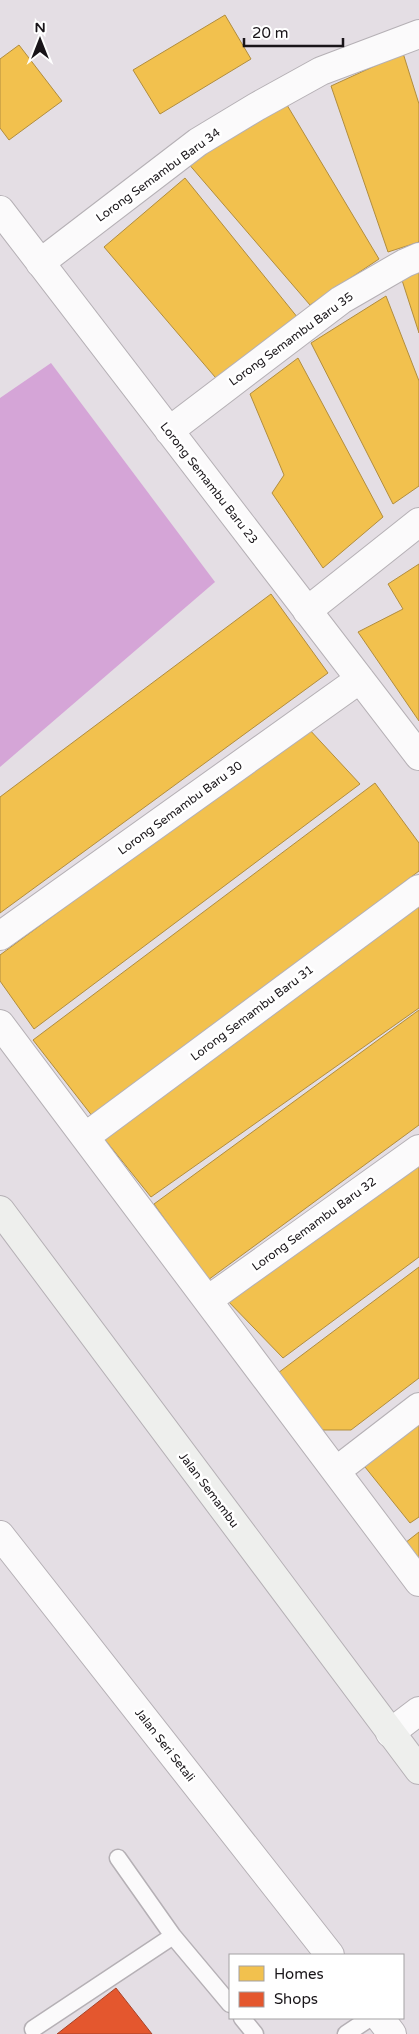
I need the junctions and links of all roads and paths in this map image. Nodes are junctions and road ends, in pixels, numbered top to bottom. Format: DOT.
graph roads {
  1 [pos="419,34"];
  2 [pos="0,210"];
  3 [pos="419,257"];
  4 [pos="40,263"];
  5 [pos="169,430"];
  6 [pos="419,522"];
  7 [pos="308,611"];
  8 [pos="360,679"];
  9 [pos="419,756"];
  10 [pos="419,890"];
  11 [pos="0,936"];
  12 [pos="0,1024"];
  13 [pos="85,1137"];
  14 [pos="419,1148"];
  15 [pos="0,1210"];
  16 [pos="208,1300"];
  17 [pos="419,1407"];
  18 [pos="336,1471"];
  19 [pos="0,1535"];
  20 [pos="419,1582"];
  21 [pos="419,1711"];
  22 [pos="390,1733"];
  23 [pos="419,1770"];
  24 [pos="118,1858"];
  25 [pos="173,1936"];
  26 [pos="329,1954"];
  27 [pos="229,2003"];
  28 [pos="243,2019"];
  29 [pos="368,2019"];
  30 [pos="381,2019"];
  31 [pos="33,2029"];
  32 [pos="255,2034"];
  33 [pos="346,2034"];
  34 [pos="392,2034"];
  1 -- 4 [label="street, Lorong Semambu Baru 34"];
  2 -- 4 [label="street, Lorong Semambu Baru 23"];
  3 -- 5 [label="street, Lorong Semambu Baru 35"];
  4 -- 5 [label="street, Lorong Semambu Baru 23"];
  5 -- 7 [label="street, Lorong Semambu Baru 23"];
  6 -- 7 [label="street"];
  7 -- 8 [label="street, Lorong Semambu Baru 23"];
  8 -- 9 [label="street, Lorong Semambu Baru 23"];
  8 -- 11 [label="street, Lorong Semambu Baru 30"];
  10 -- 13 [label="street, Lorong Semambu Baru 31"];
  12 -- 13 [label="street"];
  13 -- 16 [label="street"];
  14 -- 16 [label="street, Lorong Semambu Baru 32"];
  15 -- 22 [label="main road, Jalan Semambu"];
  16 -- 18 [label="street"];
  17 -- 18 [label="street"];
  18 -- 20 [label="street"];
  19 -- 26 [label="street, Jalan Seri Setali"];
  21 -- 22 [label="street"];
  22 -- 23 [label="main road, Jalan Semambu"];
  24 -- 25 [label="lane"];
  25 -- 27 [label="lane"];
  25 -- 31 [label="lane"];
  28 -- 32 [label="lane"];
  29 -- 33 [label="lane"];
  30 -- 34 [label="street"];
}
